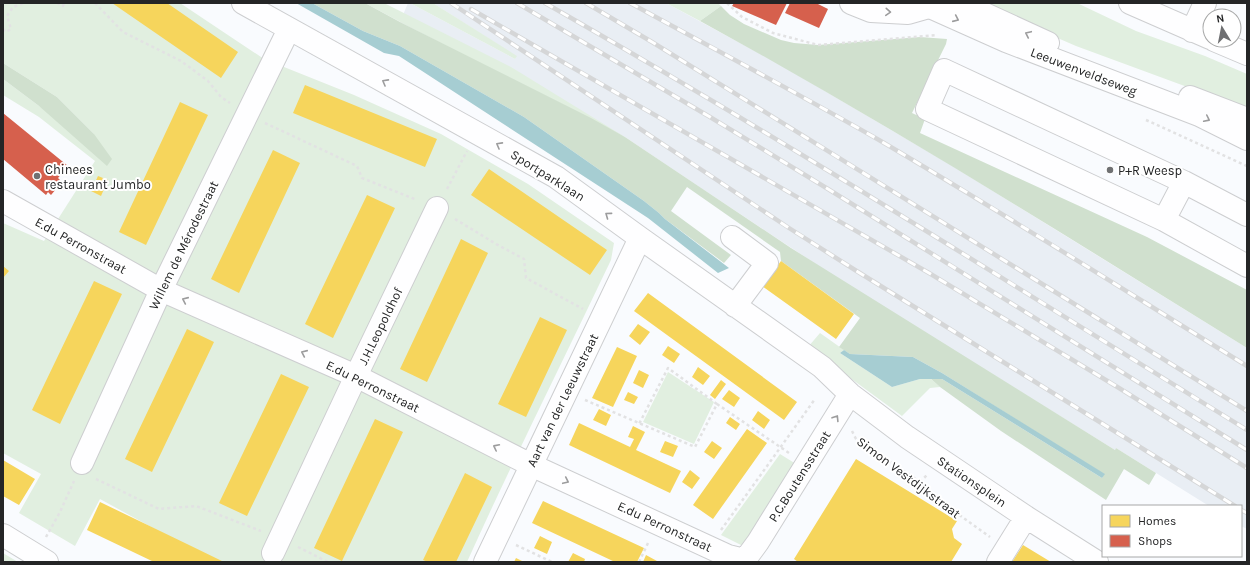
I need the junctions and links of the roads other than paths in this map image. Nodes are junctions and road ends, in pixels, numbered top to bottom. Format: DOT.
graph roads {
  1 [pos="243,3"];
  2 [pos="851,3"];
  3 [pos="961,3"];
  4 [pos="1130,3"];
  5 [pos="1205,3"];
  6 [pos="925,5"];
  7 [pos="289,29"];
  8 [pos="1201,35"];
  9 [pos="1233,48"];
  10 [pos="1247,54"];
  11 [pos="1247,119"];
  12 [pos="1247,139"];
  13 [pos="1184,182"];
  14 [pos="3,201"];
  15 [pos="437,208"];
  16 [pos="1247,215"];
  17 [pos="1164,220"];
  18 [pos="640,238"];
  19 [pos="732,238"];
  20 [pos="1247,266"];
  21 [pos="161,290"];
  22 [pos="735,306"];
  23 [pos="356,376"];
  24 [pos="850,394"];
  25 [pos="531,465"];
  26 [pos="80,467"];
  27 [pos="1026,517"];
  28 [pos="3,535"];
  29 [pos="276,546"];
  30 [pos="1002,555"];
  31 [pos="747,557"];
  32 [pos="41,559"];
  33 [pos="485,562"];
  34 [pos="1097,562"];
  1 -- 7 [label="street, Sportparklaan"];
  2 -- 6 [label="street, one-way"];
  11 -- 3 [label="street, Leeuwenveldseweg, one-way"];
  4 -- 8 [label="street"];
  5 -- 8 [label="street"];
  6 -- 12 [label="street, Leeuwenveldseweg, one-way"];
  18 -- 7 [label="street, Sportparklaan, one-way"];
  7 -- 21 [label="street, Willem de Mérodestraat"];
  9 -- 10 [label="street"];
  13 -- 16 [label="street"];
  13 -- 17 [label="street"];
  13 -- 17 [label="street"];
  14 -- 21 [label="street, E.du Perronstraat"];
  15 -- 23 [label="street, J.H.Leopoldhof"];
  17 -- 20 [label="street"];
  18 -- 22 [label="street, Sportparklaan"];
  18 -- 25 [label="street, Aart van der Leeuwstraat"];
  19 -- 22 [label="street"];
  23 -- 21 [label="street, E.du Perronstraat, one-way"];
  21 -- 26 [label="street, Willem de Mérodestraat"];
  22 -- 24 [label="street, Sportparklaan"];
  25 -- 23 [label="street, E.du Perronstraat, one-way"];
  23 -- 29 [label="street, J.H.Leopoldhof"];
  24 -- 27 [label="street, Stationsplein"];
  31 -- 24 [label="street, P.C.Boutensstraat, one-way"];
  25 -- 31 [label="street, E.du Perronstraat, one-way"];
  25 -- 33 [label="street, Aart van der Leeuwstraat"];
  27 -- 30 [label="street"];
  27 -- 34 [label="street, Stationsplein"];
  28 -- 32 [label="street"];
}
